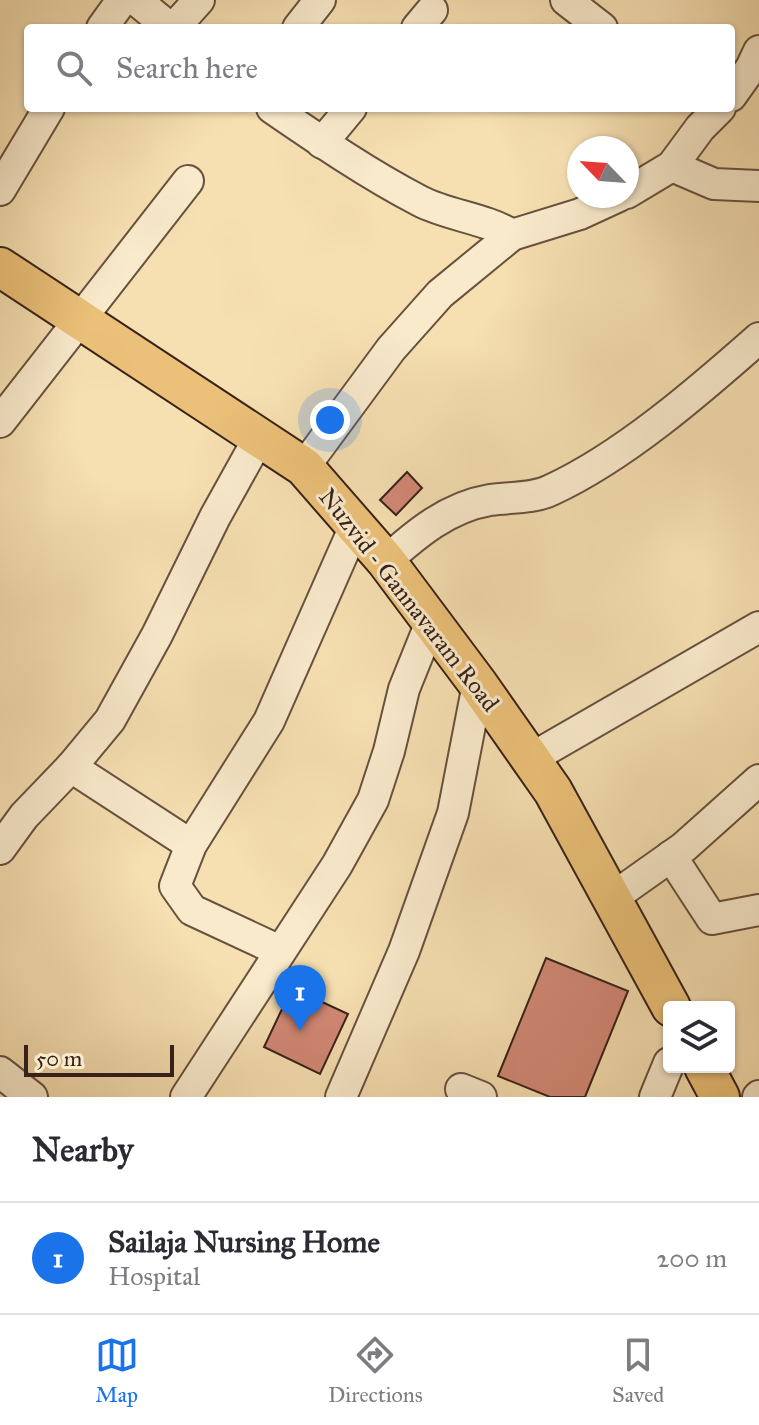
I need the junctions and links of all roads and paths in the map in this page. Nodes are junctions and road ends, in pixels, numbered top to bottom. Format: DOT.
graph roads {
  1 [pos="122,0"];
  2 [pos="136,0"];
  3 [pos="199,0"];
  4 [pos="320,0"];
  5 [pos="566,0"];
  6 [pos="105,24"];
  7 [pos="167,24"];
  8 [pos="176,24"];
  9 [pos="301,24"];
  10 [pos="597,24"];
  11 [pos="759,51"];
  12 [pos="735,90"];
  13 [pos="47,112"];
  14 [pos="278,112"];
  15 [pos="348,112"];
  16 [pos="701,115"];
  17 [pos="322,143"];
  18 [pos="672,166"];
  19 [pos="188,181"];
  20 [pos="639,186"];
  21 [pos="759,186"];
  22 [pos="0,190"];
  23 [pos="593,208"];
  24 [pos="512,235"];
  25 [pos="0,267"];
  26 [pos="81,319"];
  27 [pos="759,338"];
  28 [pos="0,422"];
  29 [pos="260,436"];
  30 [pos="304,467"];
  31 [pos="355,526"];
  32 [pos="386,561"];
  33 [pos="431,622"];
  34 [pos="759,627"];
  35 [pos="478,684"];
  36 [pos="530,759"];
  37 [pos="71,767"];
  38 [pos="759,780"];
  39 [pos="191,845"];
  40 [pos="0,849"];
  41 [pos="671,856"];
  42 [pos="612,898"];
  43 [pos="759,910"];
  44 [pos="280,951"];
  45 [pos="668,1001"];
  46 [pos="0,1072"];
  47 [pos="665,1073"];
  48 [pos="707,1073"];
  49 [pos="32,1097"];
  50 [pos="186,1097"];
  51 [pos="341,1097"];
  52 [pos="655,1097"];
  53 [pos="720,1097"];
  1 -- 6 [label="street"];
  2 -- 7 [label="street"];
  3 -- 8 [label="street"];
  4 -- 9 [label="street"];
  5 -- 10 [label="street"];
  11 -- 12 [label="street"];
  13 -- 22 [label="street"];
  14 -- 17 [label="street"];
  15 -- 17 [label="street"];
  16 -- 18 [label="street"];
  17 -- 24 [label="street"];
  18 -- 20 [label="street"];
  18 -- 21 [label="street"];
  19 -- 26 [label="street"];
  23 -- 24 [label="street"];
  24 -- 30 [label="street"];
  25 -- 26 [label="main road, Nuzvid - Gannavaram Road"];
  26 -- 28 [label="street"];
  26 -- 29 [label="main road, Nuzvid - Gannavaram Road"];
  27 -- 32 [label="street"];
  29 -- 30 [label="main road, Nuzvid - Gannavaram Road"];
  29 -- 37 [label="street"];
  30 -- 31 [label="main road, Nuzvid - Gannavaram Road"];
  31 -- 32 [label="main road, Nuzvid - Gannavaram Road"];
  31 -- 39 [label="street"];
  32 -- 33 [label="main road, Nuzvid - Gannavaram Road"];
  33 -- 35 [label="main road, Nuzvid - Gannavaram Road"];
  33 -- 44 [label="street"];
  34 -- 36 [label="street"];
  35 -- 36 [label="main road, Nuzvid - Gannavaram Road"];
  35 -- 51 [label="street"];
  36 -- 42 [label="main road, Nuzvid - Gannavaram Road"];
  37 -- 39 [label="street"];
  37 -- 40 [label="street"];
  38 -- 41 [label="street"];
  39 -- 44 [label="street"];
  41 -- 42 [label="street"];
  41 -- 43 [label="street"];
  42 -- 45 [label="main road, Nuzvid - Gannavaram Road"];
  44 -- 50 [label="street"];
  46 -- 49 [label="street"];
  47 -- 52 [label="street"];
  48 -- 53 [label="main road"];
}
